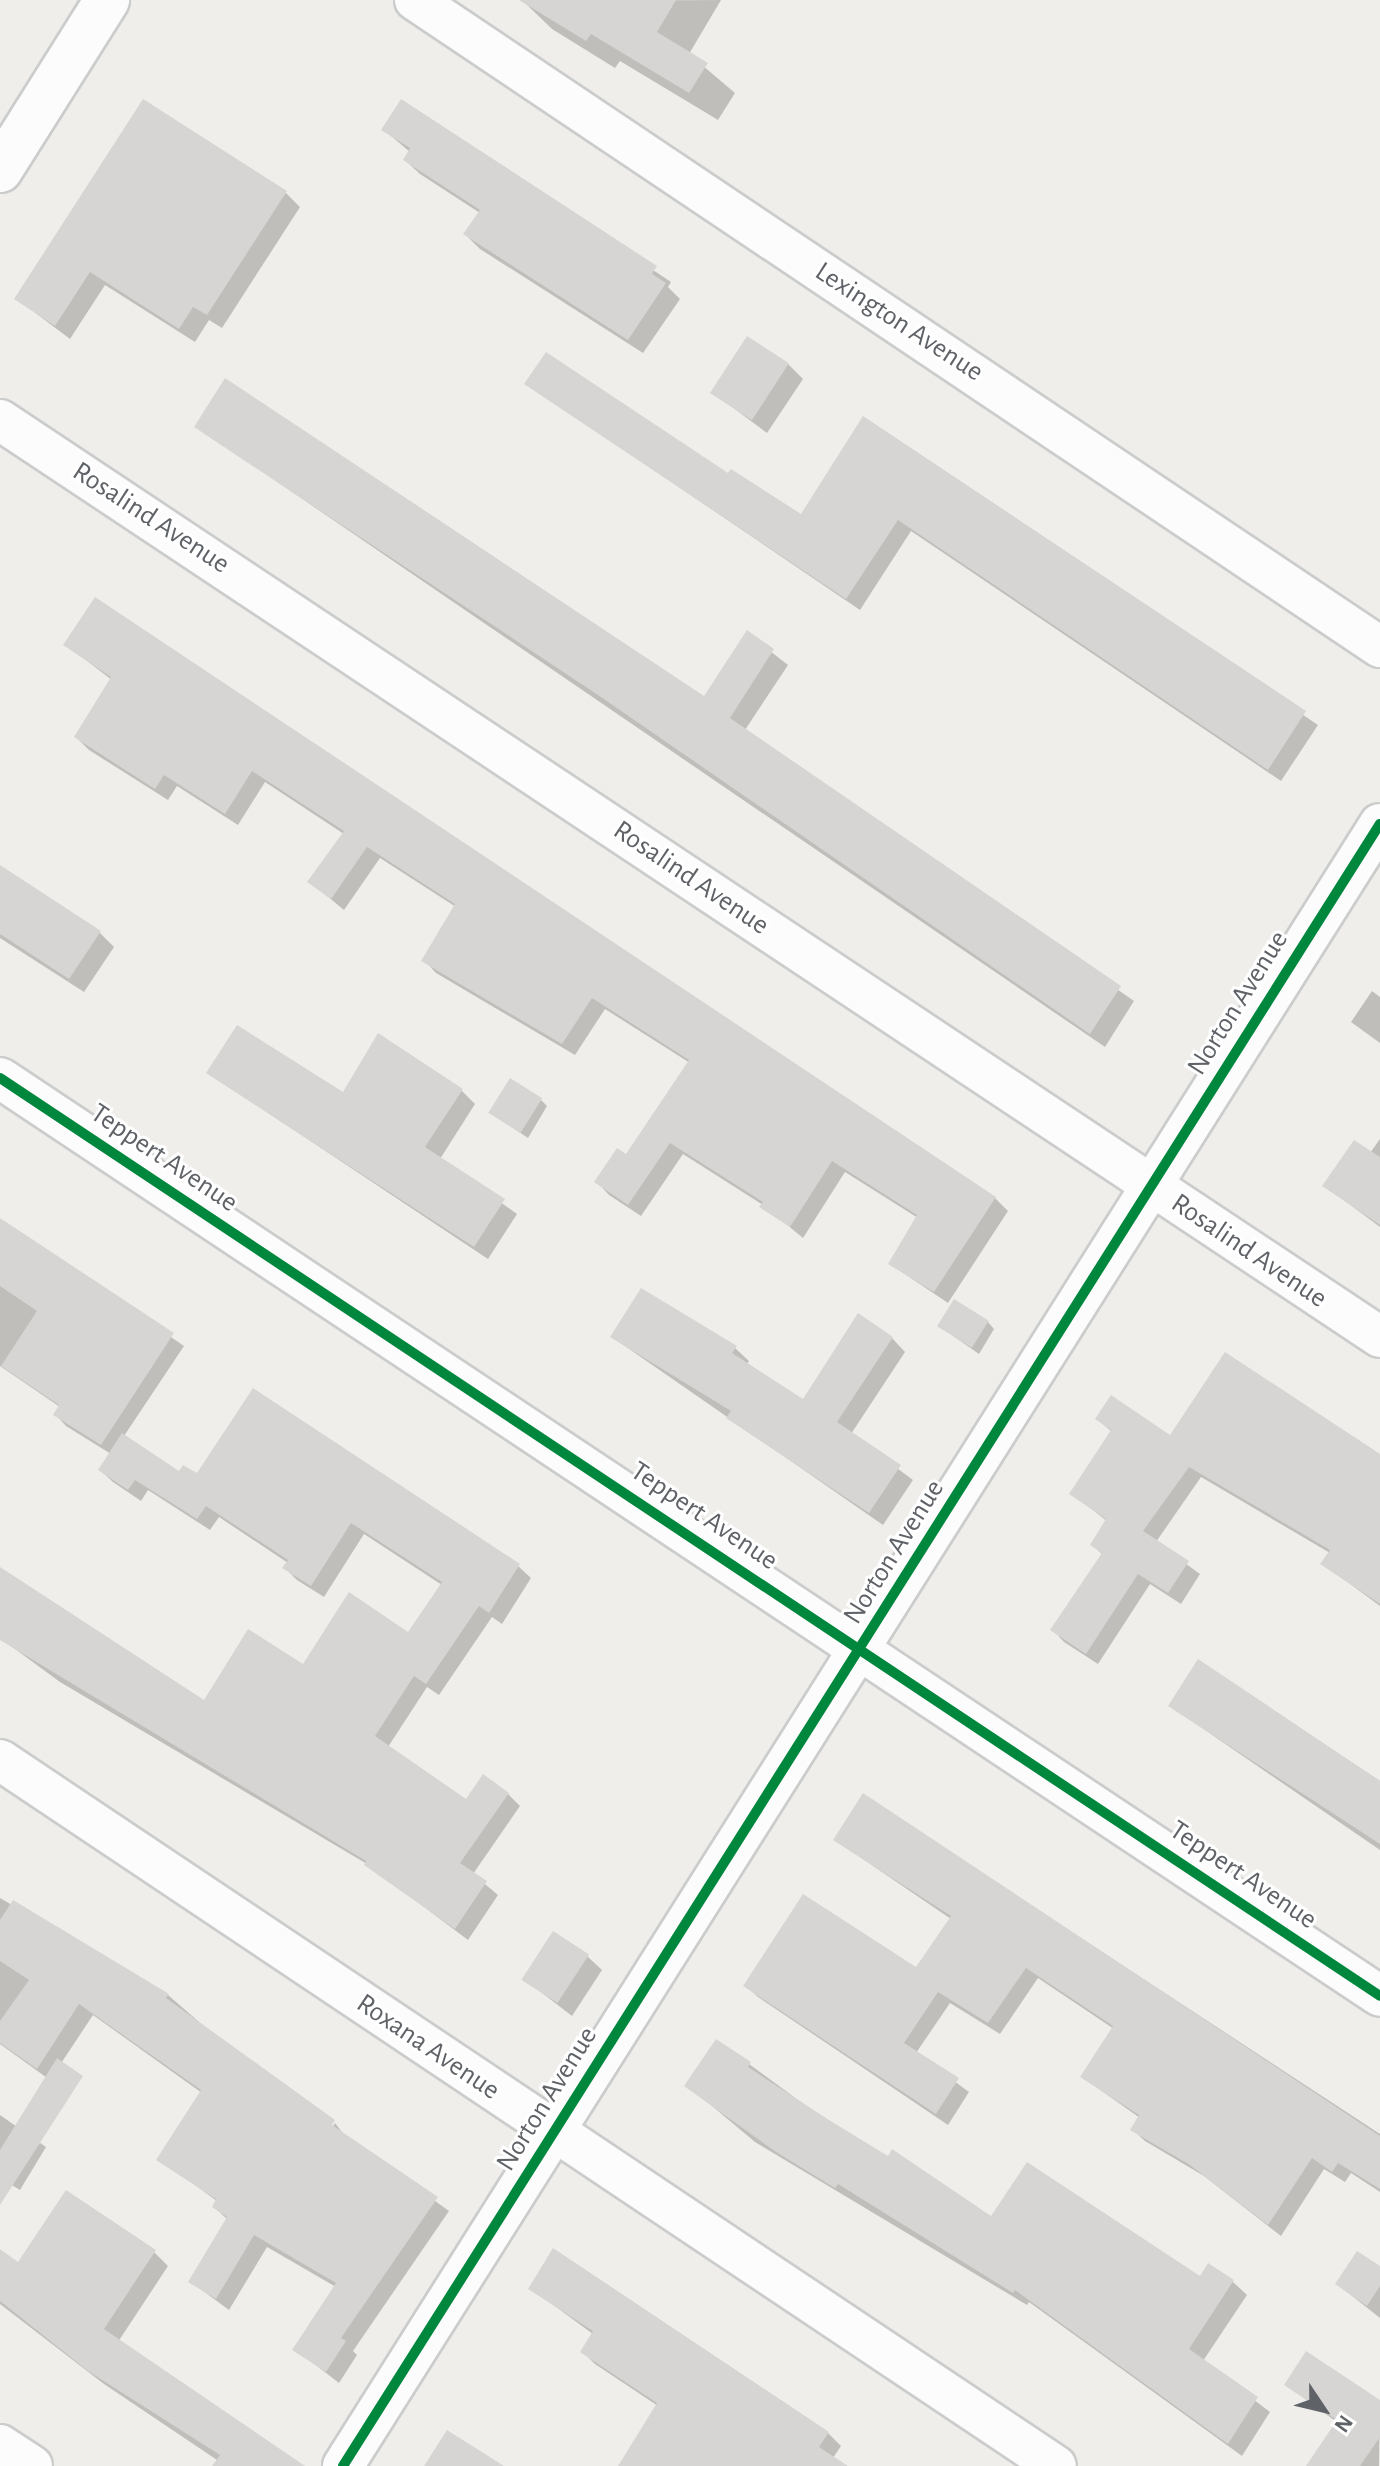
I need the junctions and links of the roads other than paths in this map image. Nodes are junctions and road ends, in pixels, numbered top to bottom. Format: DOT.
graph roads {
  1 [pos="107,0"];
  2 [pos="415,0"];
  3 [pos="0,170"];
  4 [pos="0,420"];
  5 [pos="1380,647"];
  6 [pos="1380,824"];
  7 [pos="0,1078"];
  8 [pos="1151,1186"];
  9 [pos="1380,1337"];
  10 [pos="862,1649"];
  11 [pos="0,1760"];
  12 [pos="1380,1996"];
  13 [pos="554,2131"];
  14 [pos="0,2445"];
  15 [pos="32,2466"];
  16 [pos="343,2466"];
  17 [pos="1056,2466"];
  1 -- 3 [label="main road"];
  2 -- 5 [label="street, Lexington Avenue"];
  4 -- 8 [label="street, Rosalind Avenue"];
  6 -- 8 [label="street, Norton Avenue"];
  7 -- 10 [label="street, Teppert Avenue"];
  8 -- 9 [label="street, Rosalind Avenue"];
  8 -- 10 [label="street, Norton Avenue"];
  10 -- 12 [label="street, Teppert Avenue"];
  10 -- 13 [label="street, Norton Avenue"];
  11 -- 13 [label="street, Roxana Avenue"];
  13 -- 16 [label="street, Norton Avenue"];
  13 -- 17 [label="street, Roxana Avenue"];
  14 -- 15 [label="street"];
}
